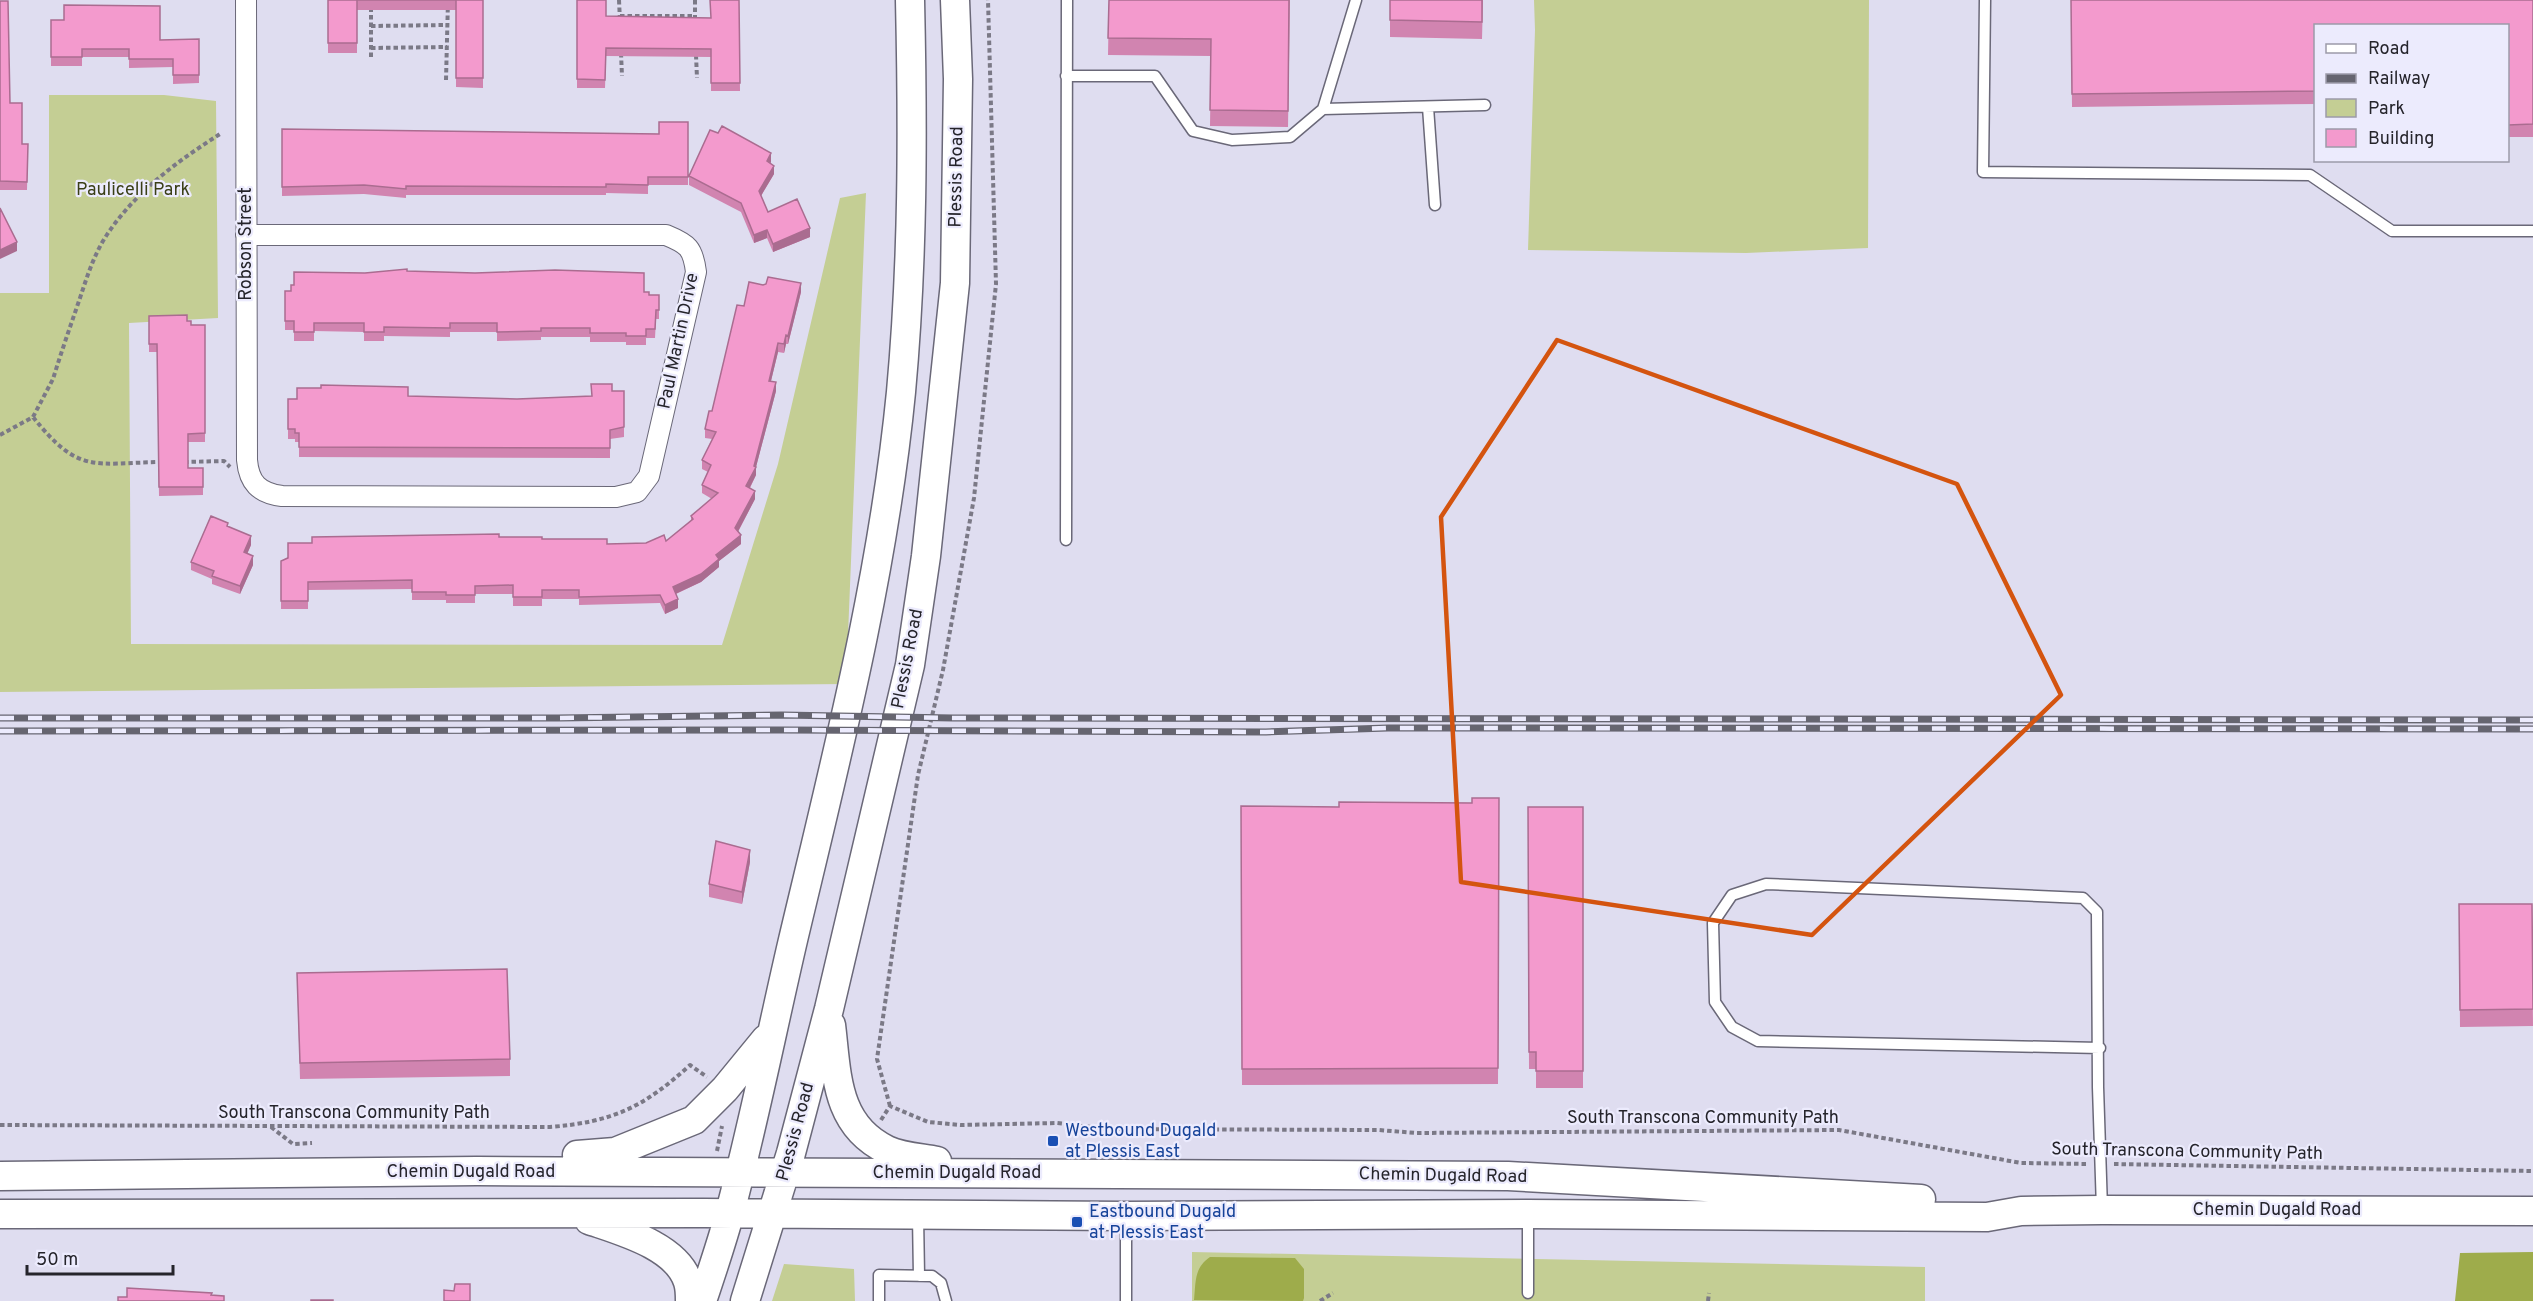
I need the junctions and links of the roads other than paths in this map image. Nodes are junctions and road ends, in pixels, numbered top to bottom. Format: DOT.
graph roads {
  1 [pos="246,0"];
  2 [pos="910,0"];
  3 [pos="955,0"];
  4 [pos="1066,0"];
  5 [pos="1356,0"];
  6 [pos="1985,0"];
  7 [pos="1066,76"];
  8 [pos="1485,105"];
  9 [pos="1428,107"];
  10 [pos="1323,109"];
  11 [pos="1435,205"];
  12 [pos="2533,231"];
  13 [pos="246,235"];
  14 [pos="255,486"];
  15 [pos="1065,540"];
  16 [pos="829,1009"];
  17 [pos="771,1033"];
  18 [pos="2100,1048"];
  19 [pos="477,1171"];
  20 [pos="1129,1173"];
  21 [pos="739,1174"];
  22 [pos="785,1174"];
  23 [pos="989,1174"];
  24 [pos="0,1176"];
  25 [pos="1508,1176"];
  26 [pos="2102,1210"];
  27 [pos="2021,1211"];
  28 [pos="2533,1211"];
  29 [pos="564,1213"];
  30 [pos="730,1213"];
  31 [pos="0,1214"];
  32 [pos="1528,1214"];
  33 [pos="773,1215"];
  34 [pos="918,1216"];
  35 [pos="1126,1216"];
  36 [pos="919,1276"];
  37 [pos="1528,1293"];
  38 [pos="690,1301"];
  39 [pos="702,1301"];
  40 [pos="745,1301"];
  41 [pos="879,1301"];
  42 [pos="946,1301"];
  43 [pos="1126,1301"];
  1 -- 13 [label="street, Robson Street"];
  2 -- 17 [label="main road"];
  3 -- 16 [label="main road, Plessis Road"];
  4 -- 7 [label="lane"];
  5 -- 10 [label="lane"];
  6 -- 12 [label="lane"];
  7 -- 10 [label="lane"];
  7 -- 15 [label="lane"];
  8 -- 9 [label="lane"];
  9 -- 10 [label="lane"];
  9 -- 11 [label="lane"];
  13 -- 14 [label="street, Robson Street"];
  13 -- 14 [label="street, Paul Martin Drive"];
  16 -- 22 [label="main road, Plessis Road"];
  16 -- 23 [label="main road"];
  17 -- 19 [label="main road"];
  17 -- 21 [label="main road"];
  18 -- 18 [label="lane"];
  18 -- 26 [label="lane"];
  19 -- 21 [label="main road, Chemin Dugald Road"];
  19 -- 24 [label="main road, Chemin Dugald Road"];
  20 -- 23 [label="main road, Chemin Dugald Road"];
  20 -- 25 [label="main road, Chemin Dugald Road"];
  20 -- 35 [label="main road"];
  21 -- 22 [label="main road, Chemin Dugald Road"];
  21 -- 30 [label="main road"];
  22 -- 23 [label="main road, Chemin Dugald Road"];
  22 -- 33 [label="main road, Plessis Road"];
  25 -- 27 [label="main road, Chemin Dugald Road"];
  25 -- 32 [label="main road"];
  26 -- 27 [label="main road, Chemin Dugald Road"];
  26 -- 28 [label="main road, Chemin Dugald Road"];
  27 -- 32 [label="main road, Chemin Dugald Road"];
  29 -- 30 [label="main road, Chemin Dugald Road"];
  29 -- 31 [label="main road, Chemin Dugald Road"];
  29 -- 38 [label="main road"];
  30 -- 33 [label="main road, Chemin Dugald Road"];
  30 -- 39 [label="main road"];
  32 -- 35 [label="main road, Chemin Dugald Road"];
  32 -- 37 [label="lane"];
  33 -- 34 [label="main road, Chemin Dugald Road"];
  33 -- 40 [label="main road, Plessis Road"];
  34 -- 35 [label="main road, Chemin Dugald Road"];
  34 -- 36 [label="lane"];
  35 -- 43 [label="lane"];
  36 -- 41 [label="lane"];
  36 -- 42 [label="lane"];
}
